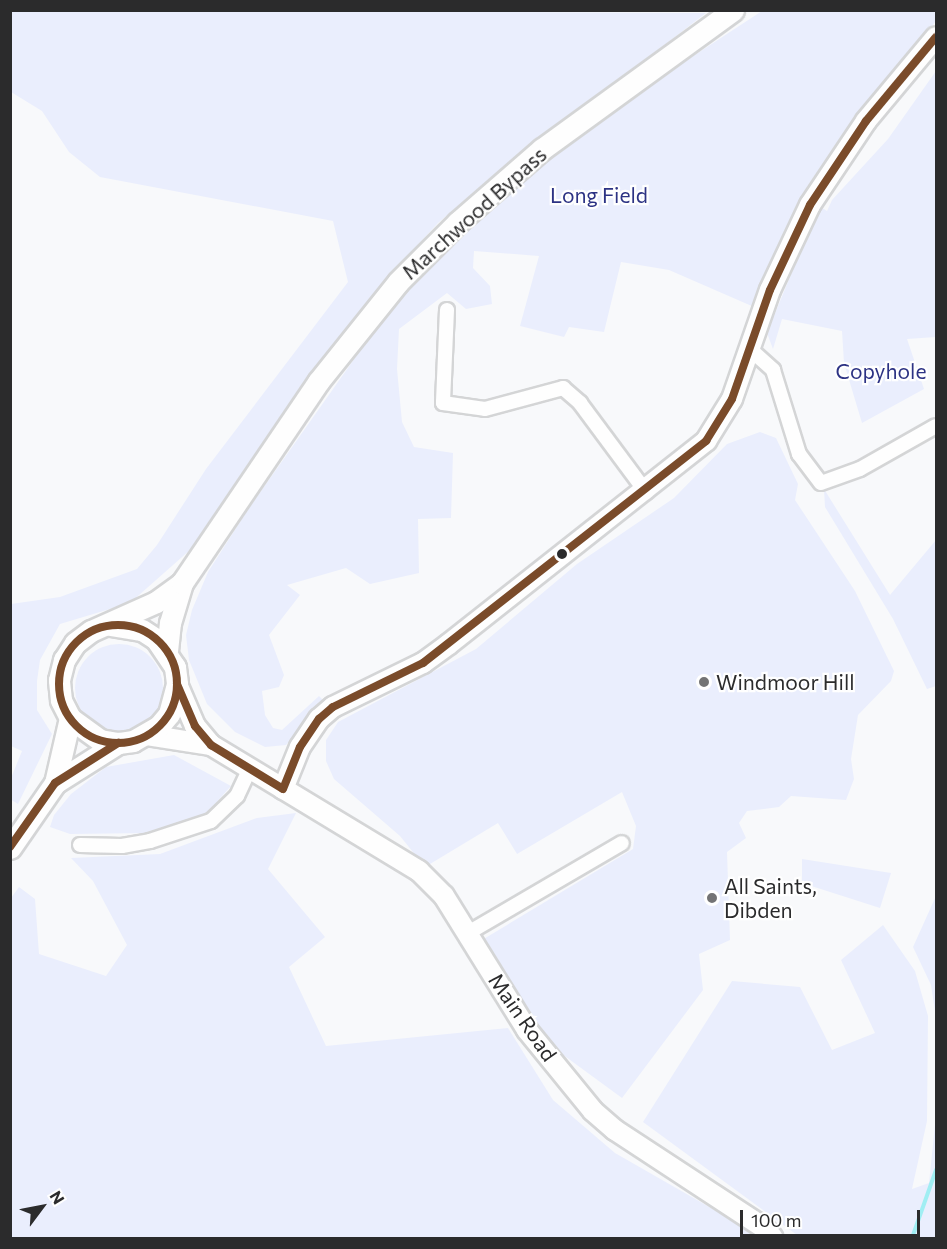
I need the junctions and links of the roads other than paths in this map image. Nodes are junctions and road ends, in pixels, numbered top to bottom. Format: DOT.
graph roads {
  1 [pos="733,10"];
  2 [pos="936,37"];
  3 [pos="447,310"];
  4 [pos="751,350"];
  5 [pos="936,426"];
  6 [pos="646,492"];
  7 [pos="182,583"];
  8 [pos="110,625"];
  9 [pos="167,651"];
  10 [pos="177,684"];
  11 [pos="70,718"];
  12 [pos="147,735"];
  13 [pos="118,743"];
  14 [pos="212,745"];
  15 [pos="249,770"];
  16 [pos="55,783"];
  17 [pos="283,789"];
  18 [pos="622,843"];
  19 [pos="80,845"];
  20 [pos="10,848"];
  21 [pos="468,933"];
  22 [pos="773,1239"];
  1 -- 7 [label="main road, Marchwood Bypass"];
  2 -- 4 [label="street"];
  3 -- 6 [label="street"];
  4 -- 5 [label="street"];
  4 -- 6 [label="street"];
  6 -- 17 [label="street"];
  7 -- 8 [label="main road, Marchwood Bypass"];
  7 -- 9 [label="main road, Marchwood Bypass"];
  8 -- 9 [label="main road"];
  8 -- 11 [label="main road"];
  9 -- 10 [label="main road"];
  10 -- 12 [label="main road"];
  10 -- 14 [label="street, Main Road"];
  11 -- 13 [label="main road"];
  11 -- 16 [label="main road"];
  12 -- 13 [label="main road"];
  12 -- 14 [label="street, Main Road"];
  13 -- 16 [label="main road"];
  14 -- 15 [label="street, Main Road"];
  15 -- 17 [label="street, Main Road"];
  15 -- 19 [label="street"];
  16 -- 20 [label="main road"];
  17 -- 21 [label="street, Main Road"];
  18 -- 21 [label="street"];
  21 -- 22 [label="street, Main Road"];
}
